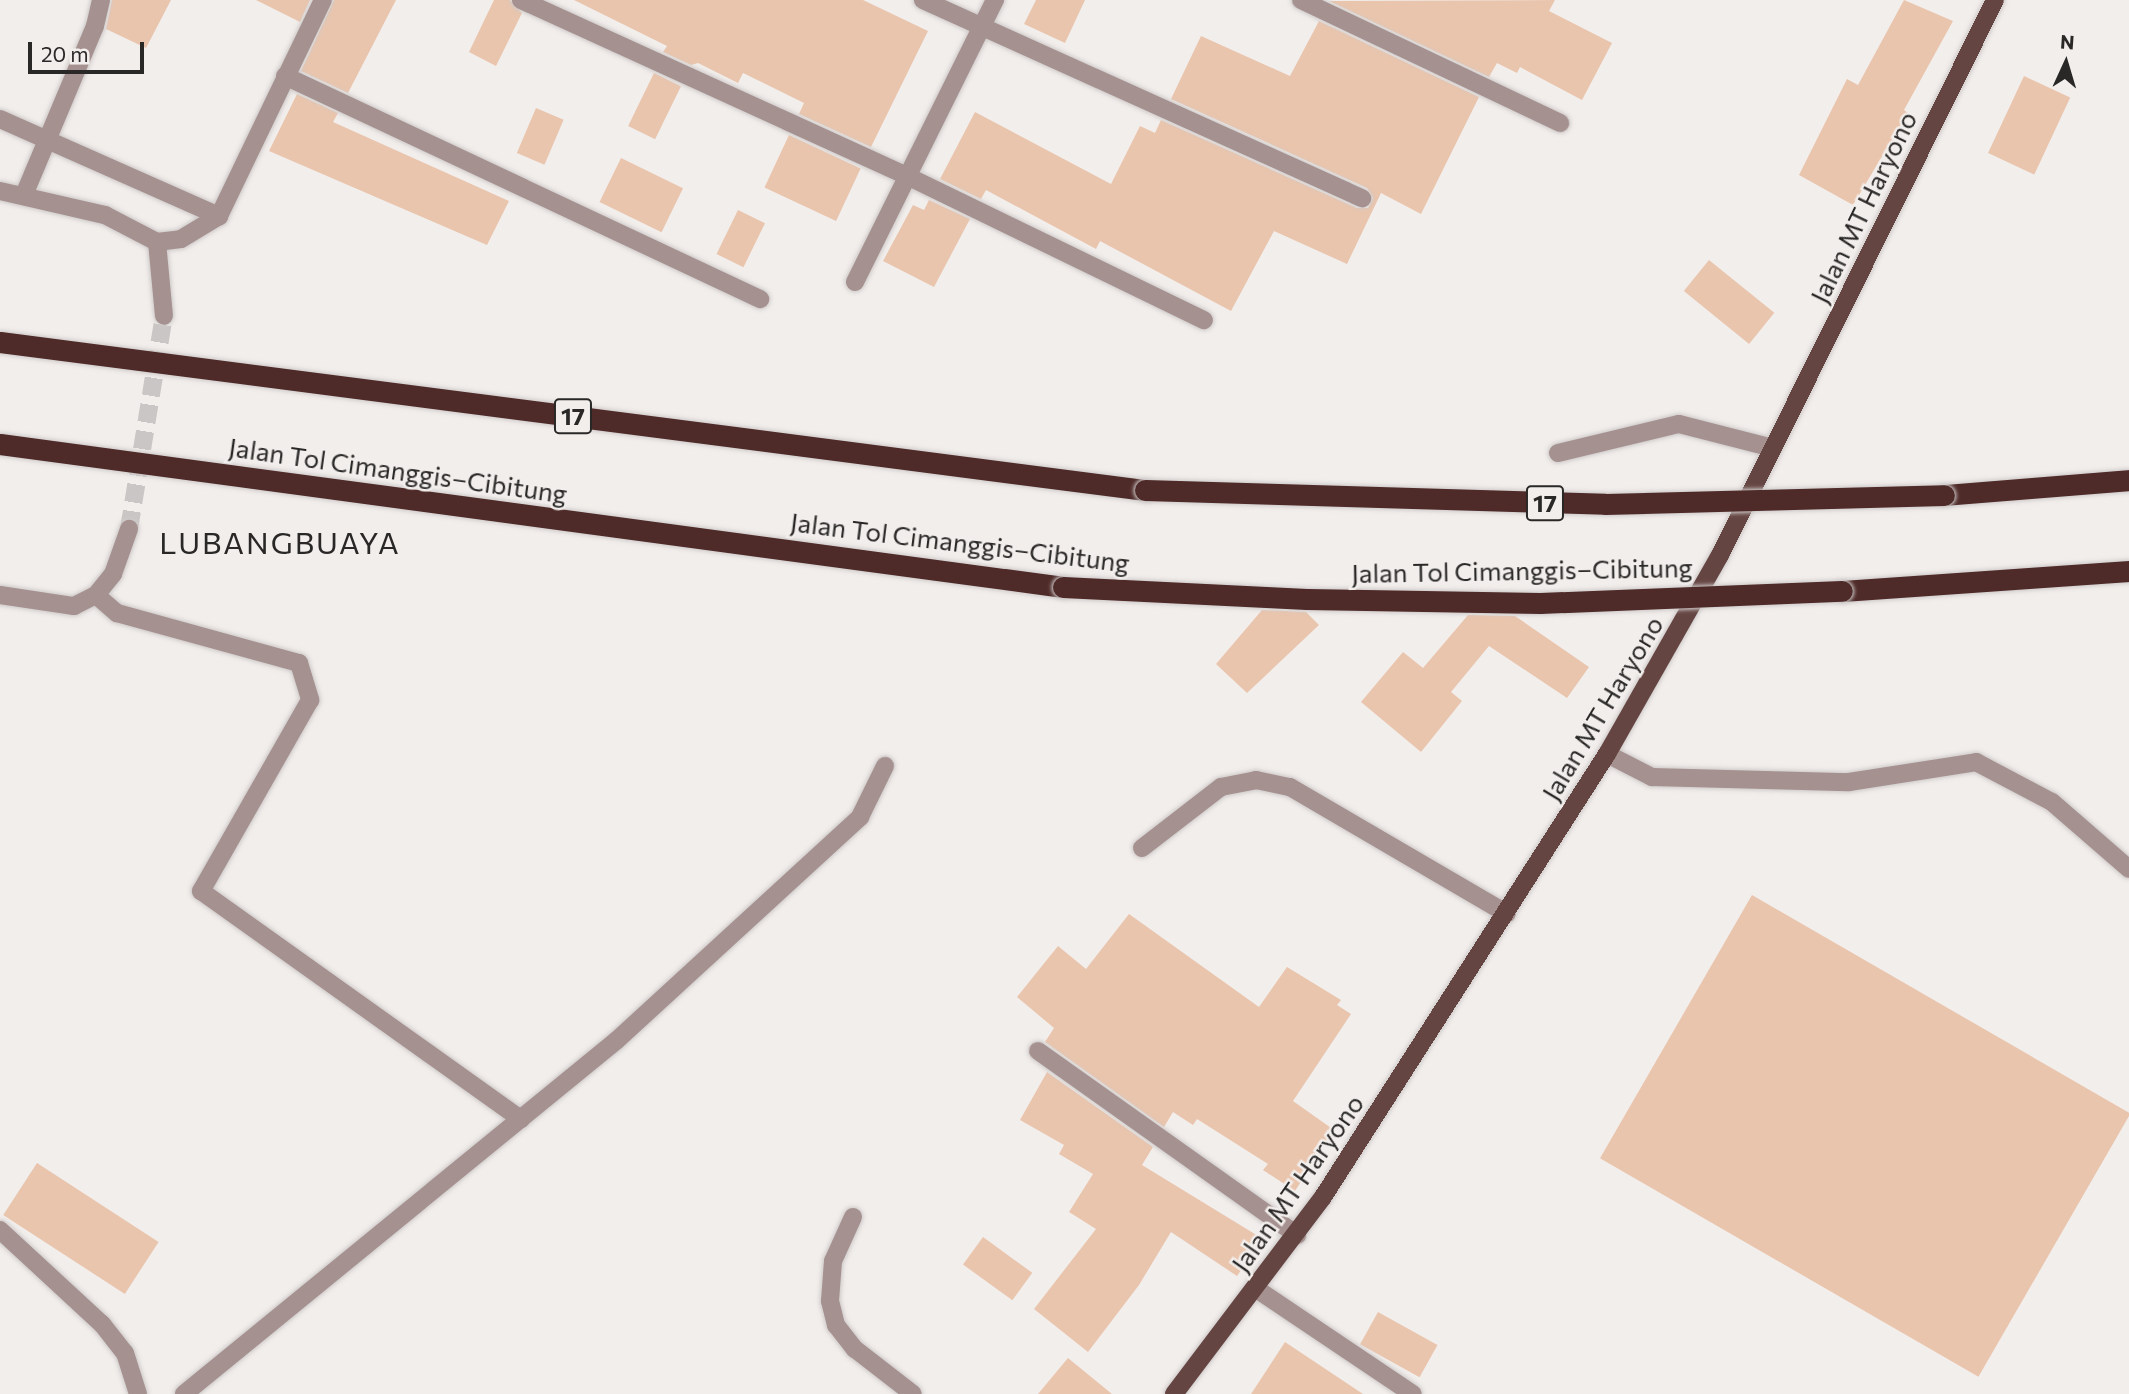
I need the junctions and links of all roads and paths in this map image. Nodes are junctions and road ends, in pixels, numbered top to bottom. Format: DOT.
graph roads {
  1 [pos="101,0"];
  2 [pos="323,0"];
  3 [pos="522,0"];
  4 [pos="923,0"];
  5 [pos="995,0"];
  6 [pos="1301,0"];
  7 [pos="1995,0"];
  8 [pos="982,27"];
  9 [pos="285,76"];
  10 [pos="0,119"];
  11 [pos="1560,123"];
  12 [pos="44,139"];
  13 [pos="907,176"];
  14 [pos="0,191"];
  15 [pos="24,195"];
  16 [pos="1362,198"];
  17 [pos="219,216"];
  18 [pos="157,242"];
  19 [pos="855,282"];
  20 [pos="760,299"];
  21 [pos="164,316"];
  22 [pos="1204,320"];
  23 [pos="0,342"];
  24 [pos="0,444"];
  25 [pos="1773,448"];
  26 [pos="1558,453"];
  27 [pos="2129,480"];
  28 [pos="129,529"];
  29 [pos="2129,570"];
  30 [pos="0,595"];
  31 [pos="96,595"];
  32 [pos="1607,754"];
  33 [pos="885,766"];
  34 [pos="1142,848"];
  35 [pos="2129,869"];
  36 [pos="1507,914"];
  37 [pos="1038,1051"];
  38 [pos="521,1119"];
  39 [pos="853,1217"];
  40 [pos="0,1230"];
  41 [pos="1297,1235"];
  42 [pos="1255,1288"];
  43 [pos="138,1394"];
  44 [pos="184,1394"];
  45 [pos="913,1394"];
  46 [pos="1174,1394"];
  47 [pos="1413,1394"];
  1 -- 12 [label="street"];
  2 -- 9 [label="street"];
  3 -- 13 [label="street"];
  4 -- 8 [label="street"];
  5 -- 8 [label="street"];
  6 -- 11 [label="street"];
  7 -- 25 [label="main road, Jalan MT Haryono"];
  8 -- 13 [label="street"];
  8 -- 16 [label="street"];
  9 -- 17 [label="street"];
  9 -- 20 [label="street"];
  10 -- 12 [label="street"];
  12 -- 15 [label="street"];
  12 -- 17 [label="street"];
  13 -- 19 [label="street"];
  13 -- 22 [label="street"];
  14 -- 15 [label="street"];
  15 -- 18 [label="street"];
  17 -- 18 [label="street"];
  18 -- 21 [label="street"];
  23 -- 27 [label="highway, 17, bridge"];
  24 -- 29 [label="highway, Jalan Tol Cimanggis–Cibitung, bridge"];
  25 -- 26 [label="street"];
  25 -- 32 [label="main road, Jalan MT Haryono"];
  28 -- 31 [label="street"];
  30 -- 31 [label="street"];
  31 -- 38 [label="street"];
  32 -- 35 [label="street"];
  32 -- 36 [label="main road, Jalan MT Haryono"];
  33 -- 38 [label="street"];
  34 -- 36 [label="street"];
  36 -- 41 [label="main road, Jalan MT Haryono"];
  37 -- 41 [label="street"];
  38 -- 44 [label="street"];
  39 -- 45 [label="street"];
  40 -- 43 [label="street"];
  41 -- 42 [label="main road, Jalan MT Haryono"];
  42 -- 46 [label="main road, Jalan MT Haryono"];
  42 -- 47 [label="street"];
}
